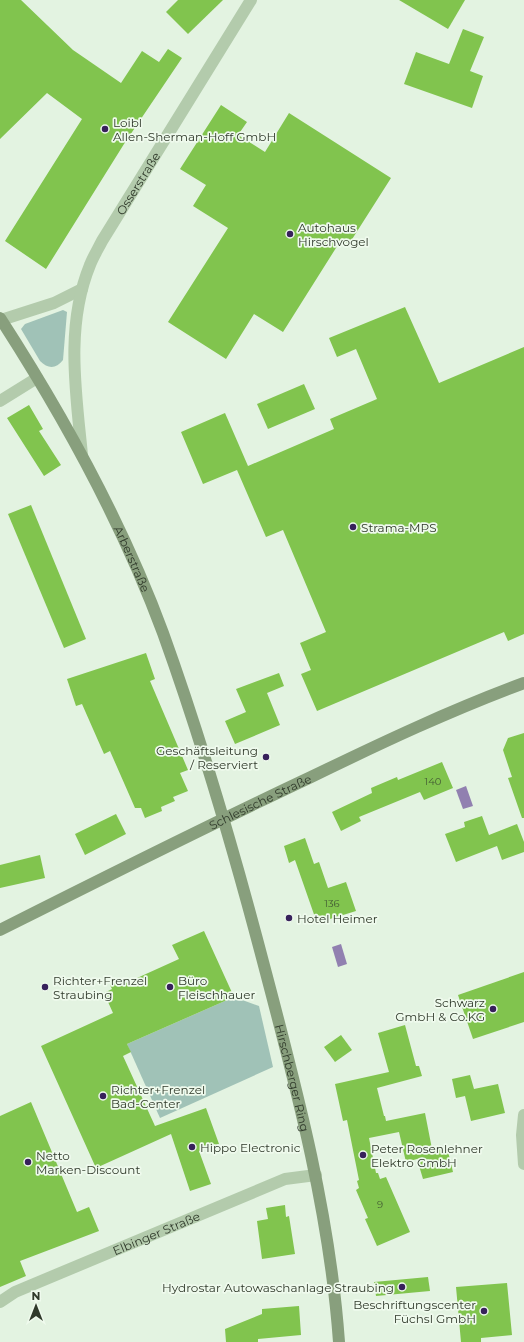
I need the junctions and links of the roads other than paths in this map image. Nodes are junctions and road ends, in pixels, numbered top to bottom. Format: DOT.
graph roads {
  1 [pos="251,0"];
  2 [pos="82,289"];
  3 [pos="1,319"];
  4 [pos="38,378"];
  5 [pos="0,401"];
  6 [pos="82,455"];
  7 [pos="524,684"];
  8 [pos="224,818"];
  9 [pos="0,930"];
  10 [pos="524,1116"];
  11 [pos="524,1164"];
  12 [pos="316,1175"];
  13 [pos="0,1302"];
  14 [pos="338,1342"];
  1 -- 2 [label="street, Osserstraße"];
  2 -- 3 [label="street"];
  2 -- 6 [label="street, Osserstraße"];
  3 -- 4 [label="street, Arberstraße"];
  4 -- 5 [label="street"];
  4 -- 6 [label="street, Arberstraße"];
  6 -- 8 [label="street, Arberstraße"];
  7 -- 8 [label="street, Schlesische Straße"];
  8 -- 9 [label="street, Schlesische Straße"];
  8 -- 12 [label="street, Hirschberger Ring"];
  10 -- 11 [label="street"];
  12 -- 13 [label="street, Elbinger Straße"];
  12 -- 14 [label="street, Hirschberger Ring"];
}
